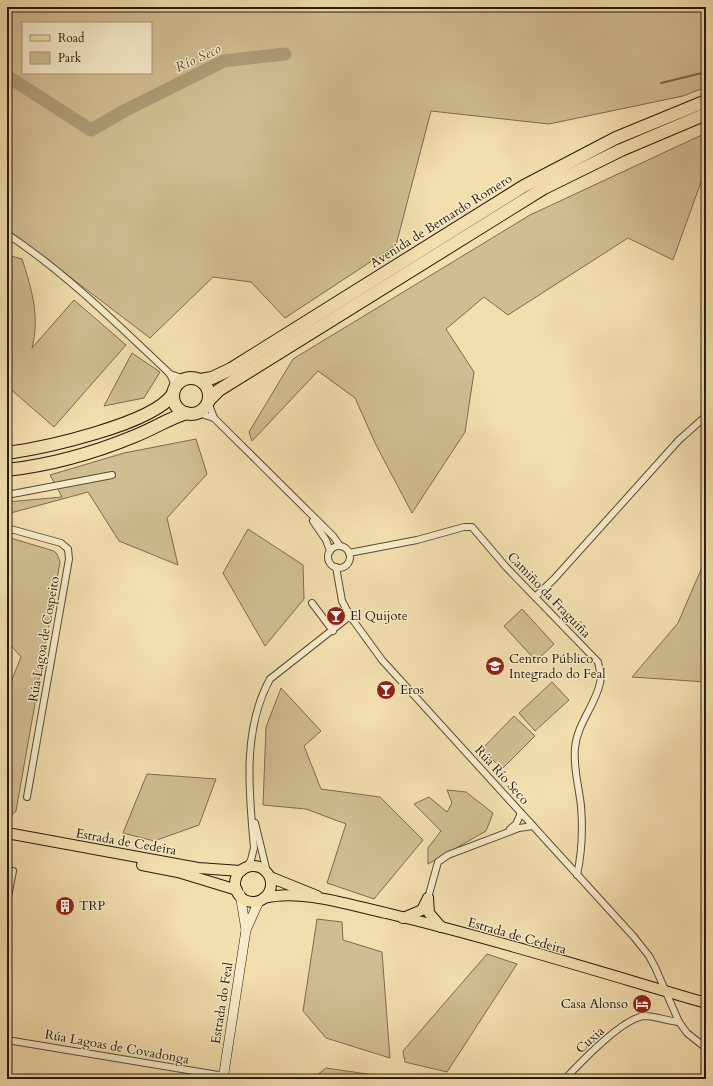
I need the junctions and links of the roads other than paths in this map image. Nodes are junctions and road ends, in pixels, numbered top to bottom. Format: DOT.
graph roads {
  1 [pos="706,101"];
  2 [pos="706,114"];
  3 [pos="7,234"];
  4 [pos="169,373"];
  5 [pos="185,379"];
  6 [pos="200,380"];
  7 [pos="174,391"];
  8 [pos="208,401"];
  9 [pos="192,413"];
  10 [pos="706,416"];
  11 [pos="214,418"];
  12 [pos="7,453"];
  13 [pos="7,470"];
  14 [pos="112,475"];
  15 [pos="7,495"];
  16 [pos="305,510"];
  17 [pos="7,528"];
  18 [pos="340,546"];
  19 [pos="330,551"];
  20 [pos="349,553"];
  21 [pos="336,567"];
  22 [pos="535,597"];
  23 [pos="312,602"];
  24 [pos="350,616"];
  25 [pos="333,631"];
  26 [pos="27,797"];
  27 [pos="251,806"];
  28 [pos="522,813"];
  29 [pos="533,826"];
  30 [pos="7,833"];
  31 [pos="504,833"];
  32 [pos="7,838"];
  33 [pos="243,869"];
  34 [pos="13,871"];
  35 [pos="268,874"];
  36 [pos="576,876"];
  37 [pos="238,892"];
  38 [pos="320,898"];
  39 [pos="428,898"];
  40 [pos="262,899"];
  41 [pos="7,902"];
  42 [pos="404,918"];
  43 [pos="422,922"];
  44 [pos="443,928"];
  45 [pos="246,930"];
  46 [pos="664,991"];
  47 [pos="706,1003"];
  48 [pos="679,1022"];
  49 [pos="7,1040"];
  50 [pos="706,1048"];
  51 [pos="224,1077"];
  52 [pos="565,1079"];
  1 -- 6 [label="highway, Avenida de Bernardo Romero"];
  2 -- 8 [label="highway, Avenida de Bernardo Romero"];
  3 -- 4 [label="street"];
  4 -- 5 [label="street"];
  4 -- 7 [label="street"];
  5 -- 6 [label="highway"];
  5 -- 7 [label="highway"];
  6 -- 8 [label="highway"];
  7 -- 9 [label="highway"];
  7 -- 12 [label="highway"];
  8 -- 9 [label="highway"];
  8 -- 11 [label="street"];
  9 -- 11 [label="street"];
  9 -- 13 [label="highway"];
  10 -- 22 [label="street"];
  11 -- 16 [label="street"];
  14 -- 15 [label="street"];
  16 -- 18 [label="street"];
  16 -- 19 [label="street"];
  17 -- 26 [label="street, Rúa Lagoa de Cospeito"];
  18 -- 19 [label="street"];
  18 -- 20 [label="street"];
  19 -- 21 [label="street"];
  20 -- 21 [label="street"];
  20 -- 22 [label="street, Camiño da Fraguiña"];
  21 -- 24 [label="street, Rúa Río Seco"];
  22 -- 36 [label="street, Camiño da Fraguiña"];
  23 -- 25 [label="street"];
  24 -- 25 [label="street"];
  24 -- 28 [label="street, Rúa Río Seco"];
  25 -- 27 [label="street"];
  27 -- 33 [label="street"];
  27 -- 35 [label="street"];
  28 -- 29 [label="street, Rúa Río Seco"];
  28 -- 31 [label="street"];
  29 -- 31 [label="street"];
  29 -- 36 [label="street, Rúa Río Seco"];
  30 -- 33 [label="main road, Estrada de Cedeira"];
  31 -- 39 [label="street"];
  32 -- 37 [label="main road, Estrada de Cedeira"];
  33 -- 35 [label="main road"];
  33 -- 37 [label="main road"];
  34 -- 41 [label="street"];
  35 -- 38 [label="main road, Estrada de Cedeira"];
  35 -- 40 [label="main road"];
  36 -- 46 [label="street, Rúa Río Seco"];
  37 -- 40 [label="main road"];
  37 -- 45 [label="main road, Estrada do Feal"];
  38 -- 40 [label="main road, Estrada de Cedeira"];
  38 -- 42 [label="main road, Estrada de Cedeira"];
  39 -- 42 [label="main road"];
  39 -- 43 [label="main road"];
  39 -- 44 [label="main road"];
  40 -- 45 [label="main road, Estrada do Feal"];
  42 -- 43 [label="main road, Estrada de Cedeira"];
  43 -- 44 [label="main road, Estrada de Cedeira"];
  44 -- 46 [label="main road, Estrada de Cedeira"];
  45 -- 51 [label="main road, Estrada do Feal"];
  46 -- 47 [label="main road, Estrada de Cedeira"];
  46 -- 48 [label="street, Rúa Río Seco"];
  48 -- 50 [label="street, Rúa Río Seco"];
  48 -- 52 [label="street, Cuxia"];
  49 -- 51 [label="street, Rúa Lagoas de Covadonga"];
}
